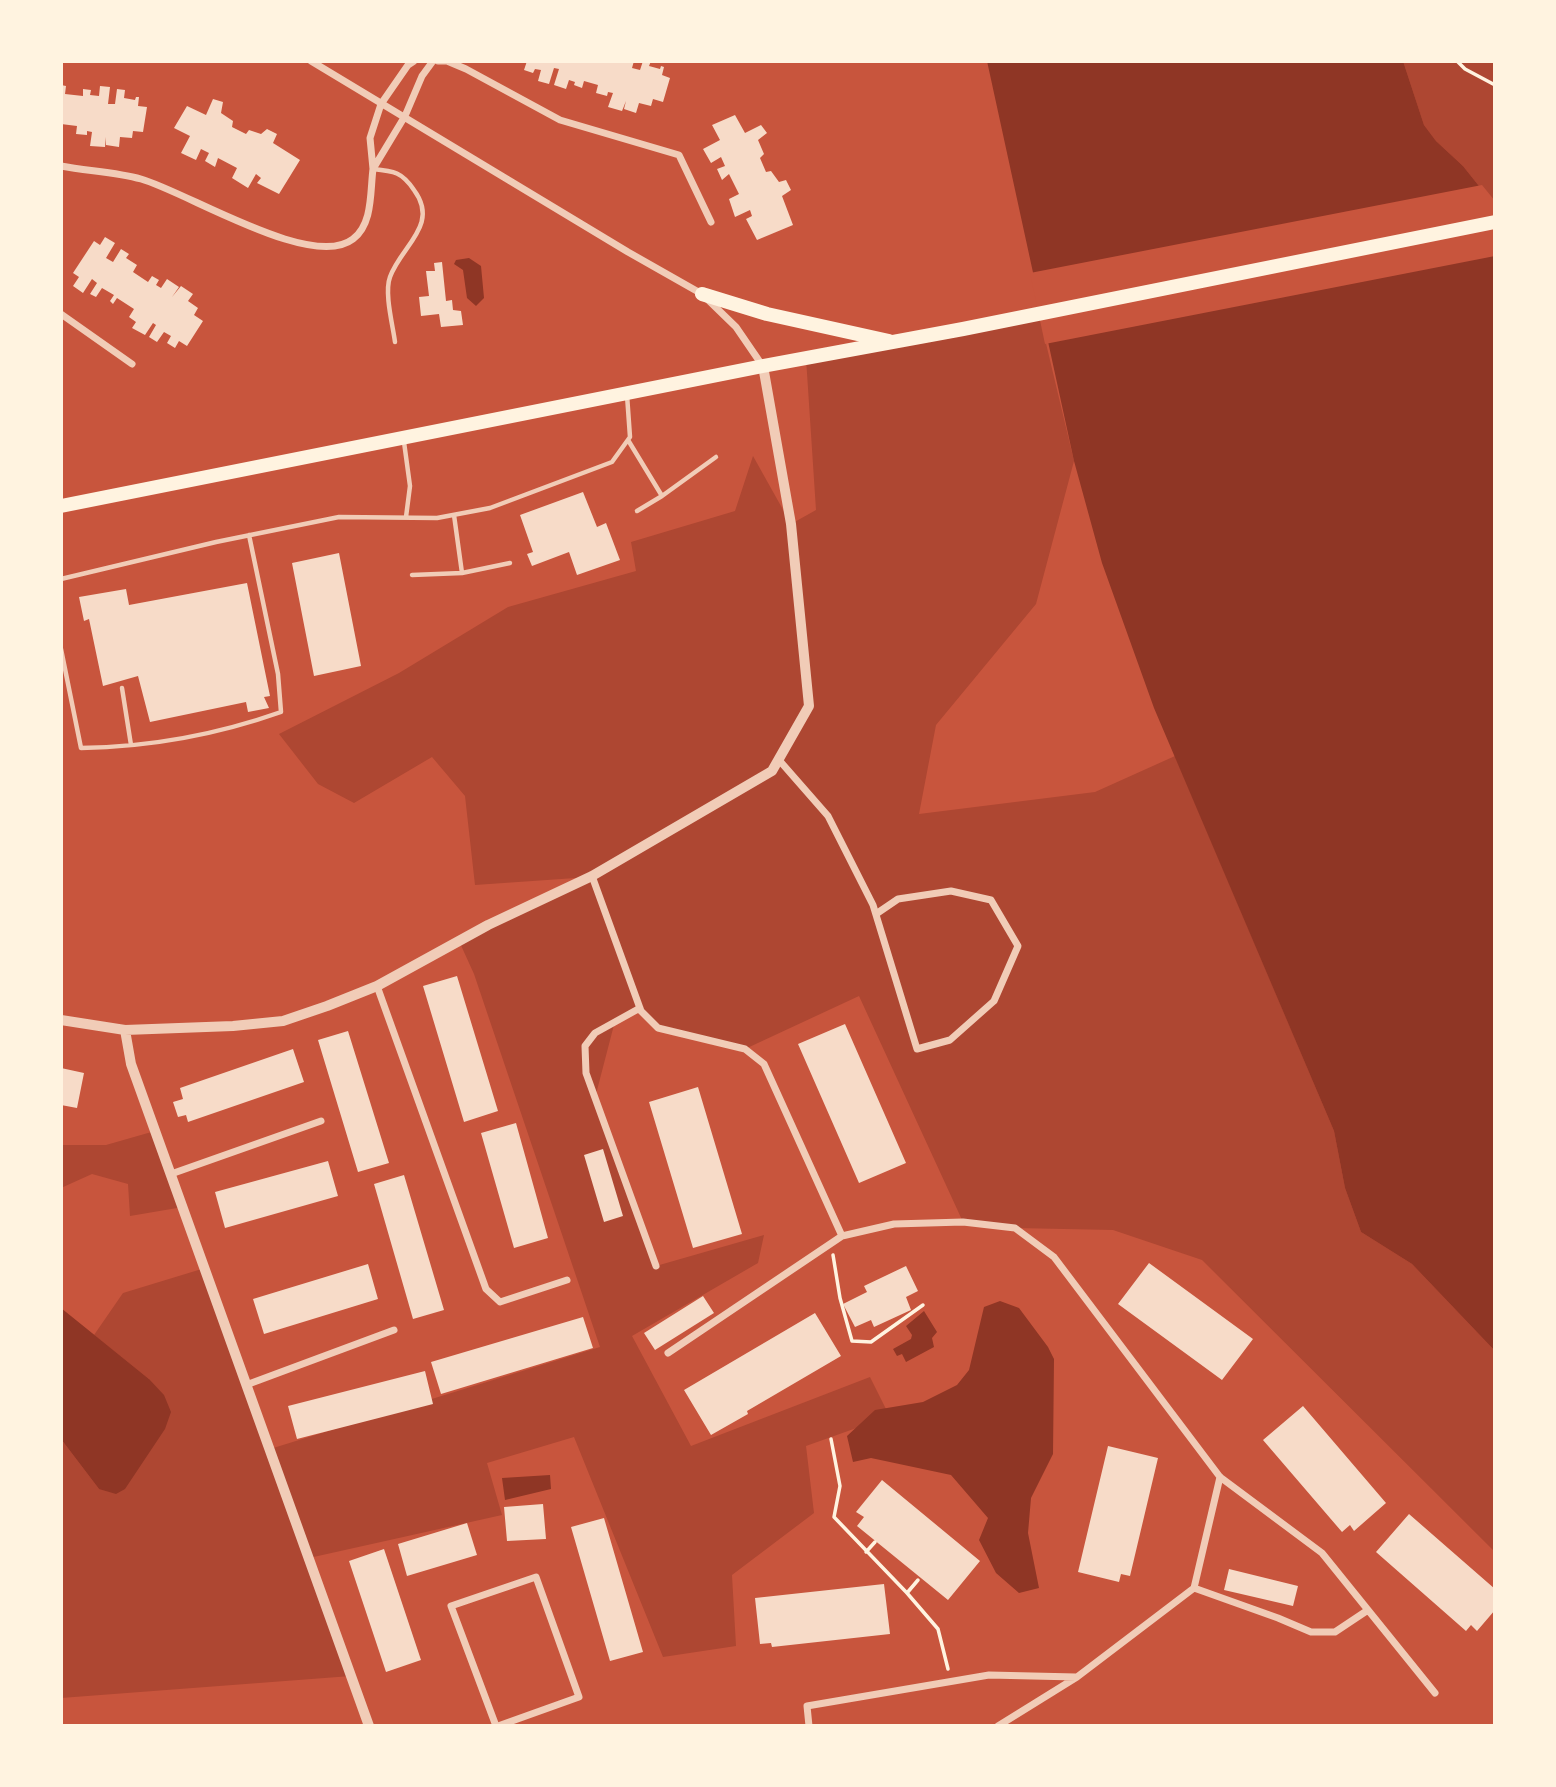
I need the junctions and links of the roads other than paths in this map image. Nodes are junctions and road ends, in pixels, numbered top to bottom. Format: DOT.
graph roads {
  1 [pos="311,61"];
  2 [pos="414,61"];
  3 [pos="436,61"];
  4 [pos="381,103"];
  5 [pos="405,116"];
  6 [pos="61,166"];
  7 [pos="373,169"];
  8 [pos="711,222"];
  9 [pos="1495,222"];
  10 [pos="702,293"];
  11 [pos="61,314"];
  12 [pos="395,342"];
  13 [pos="893,342"];
  14 [pos="132,364"];
  15 [pos="763,366"];
  16 [pos="627,393"];
  17 [pos="404,438"];
  18 [pos="628,440"];
  19 [pos="716,457"];
  20 [pos="662,496"];
  21 [pos="61,506"];
  22 [pos="637,511"];
  23 [pos="454,515"];
  24 [pos="406,517"];
  25 [pos="249,535"];
  26 [pos="510,563"];
  27 [pos="462,573"];
  28 [pos="412,575"];
  29 [pos="61,579"];
  30 [pos="61,649"];
  31 [pos="122,688"];
  32 [pos="131,746"];
  33 [pos="779,760"];
  34 [pos="592,876"];
  35 [pos="876,914"];
  36 [pos="377,986"];
  37 [pos="640,1008"];
  38 [pos="61,1020"];
  39 [pos="125,1030"];
  40 [pos="321,1121"];
  41 [pos="171,1174"];
  42 [pos="842,1236"];
  43 [pos="656,1266"];
  44 [pos="568,1280"];
  45 [pos="394,1330"];
  46 [pos="667,1353"];
  47 [pos="246,1385"];
  48 [pos="1220,1477"];
  49 [pos="1194,1588"];
  50 [pos="1368,1610"];
  51 [pos="1077,1676"];
  52 [pos="1436,1693"];
  53 [pos="369,1726"];
  54 [pos="497,1726"];
  55 [pos="810,1726"];
  56 [pos="998,1726"];
  1 -- 4 [label="street"];
  2 -- 4 [label="street"];
  3 -- 5 [label="street"];
  3 -- 8 [label="street"];
  4 -- 5 [label="street"];
  4 -- 7 [label="street"];
  5 -- 7 [label="street"];
  5 -- 10 [label="street"];
  6 -- 7 [label="street"];
  7 -- 12 [label="lane"];
  9 -- 13 [label="main road"];
  10 -- 13 [label="main road"];
  10 -- 15 [label="street"];
  11 -- 14 [label="street"];
  13 -- 15 [label="main road"];
  15 -- 16 [label="main road"];
  15 -- 33 [label="street"];
  16 -- 17 [label="main road"];
  16 -- 18 [label="lane"];
  17 -- 21 [label="main road"];
  17 -- 24 [label="lane"];
  18 -- 20 [label="lane"];
  18 -- 23 [label="lane"];
  19 -- 20 [label="lane"];
  20 -- 22 [label="lane"];
  23 -- 24 [label="lane"];
  23 -- 27 [label="lane"];
  24 -- 25 [label="lane"];
  25 -- 29 [label="lane"];
  25 -- 32 [label="lane"];
  26 -- 27 [label="lane"];
  27 -- 28 [label="lane"];
  30 -- 32 [label="lane"];
  31 -- 32 [label="lane"];
  33 -- 34 [label="street"];
  33 -- 35 [label="street"];
  34 -- 36 [label="street"];
  34 -- 37 [label="street"];
  35 -- 35 [label="street"];
  36 -- 39 [label="street"];
  36 -- 44 [label="street"];
  37 -- 42 [label="street"];
  37 -- 43 [label="street"];
  38 -- 39 [label="street"];
  39 -- 41 [label="street"];
  40 -- 41 [label="street"];
  41 -- 47 [label="street"];
  42 -- 46 [label="street"];
  42 -- 48 [label="street"];
  45 -- 47 [label="street"];
  47 -- 53 [label="street"];
  48 -- 49 [label="street"];
  48 -- 50 [label="street"];
  49 -- 50 [label="street"];
  49 -- 51 [label="street"];
  50 -- 52 [label="street"];
  51 -- 55 [label="street"];
  51 -- 56 [label="street"];
  54 -- 54 [label="street"];
}
